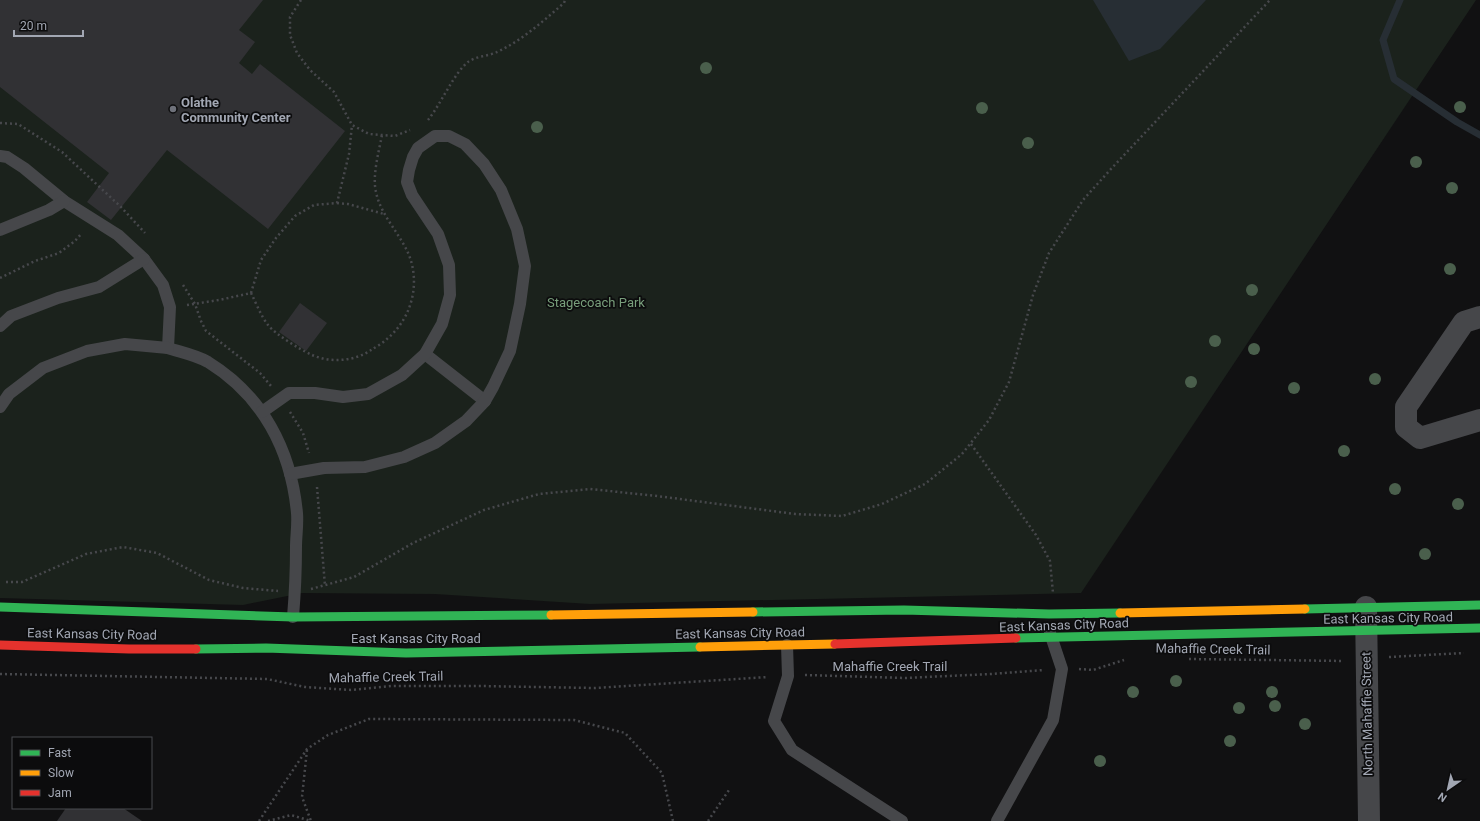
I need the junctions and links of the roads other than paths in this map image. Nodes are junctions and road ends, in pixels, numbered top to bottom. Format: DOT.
graph roads {
  1 [pos="0,156"];
  2 [pos="64,201"];
  3 [pos="0,230"];
  4 [pos="144,259"];
  5 [pos="1480,317"];
  6 [pos="0,326"];
  7 [pos="168,348"];
  8 [pos="426,354"];
  9 [pos="485,401"];
  10 [pos="0,407"];
  11 [pos="262,412"];
  12 [pos="1480,420"];
  13 [pos="290,474"];
  14 [pos="1480,605"];
  15 [pos="0,607"];
  16 [pos="1366,607"];
  17 [pos="1049,614"];
  18 [pos="293,617"];
  19 [pos="1480,628"];
  20 [pos="1366,631"];
  21 [pos="1051,637"];
  22 [pos="0,645"];
  23 [pos="787,645"];
  24 [pos="902,821"];
  25 [pos="997,821"];
  26 [pos="1369,821"];
  1 -- 2 [label="lane"];
  2 -- 3 [label="lane"];
  2 -- 4 [label="lane"];
  4 -- 6 [label="lane"];
  4 -- 7 [label="lane"];
  5 -- 12 [label="street"];
  7 -- 10 [label="lane"];
  7 -- 11 [label="lane"];
  8 -- 9 [label="lane"];
  8 -- 9 [label="lane"];
  8 -- 11 [label="lane"];
  9 -- 13 [label="lane"];
  11 -- 13 [label="lane"];
  13 -- 18 [label="lane"];
  14 -- 16 [label="street, East Kansas City Road"];
  15 -- 18 [label="street, East Kansas City Road"];
  16 -- 17 [label="street, East Kansas City Road"];
  16 -- 20 [label="street, North Mahaffie Street"];
  17 -- 18 [label="street, East Kansas City Road"];
  17 -- 21 [label="lane"];
  19 -- 20 [label="street, East Kansas City Road"];
  20 -- 21 [label="street, East Kansas City Road"];
  20 -- 26 [label="street, North Mahaffie Street"];
  21 -- 23 [label="street, East Kansas City Road"];
  21 -- 25 [label="lane"];
  22 -- 23 [label="street, East Kansas City Road"];
  23 -- 24 [label="lane"];
}
